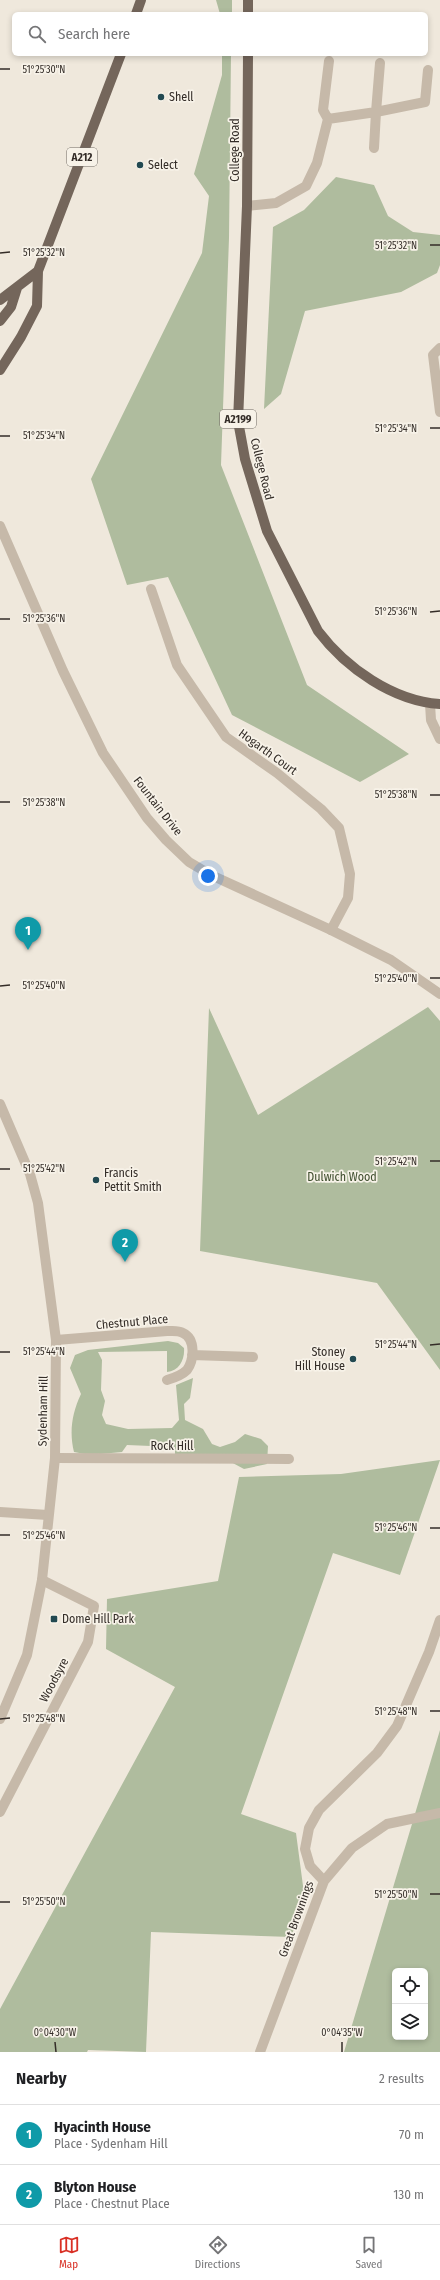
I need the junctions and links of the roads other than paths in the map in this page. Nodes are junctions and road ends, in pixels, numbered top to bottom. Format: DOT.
graph roads {
  1 [pos="141,0"];
  2 [pos="248,0"];
  3 [pos="137,12"];
  4 [pos="248,12"];
  5 [pos="120,56"];
  6 [pos="248,56"];
  7 [pos="329,61"];
  8 [pos="380,63"];
  9 [pos="428,70"];
  10 [pos="376,112"];
  11 [pos="328,119"];
  12 [pos="374,148"];
  13 [pos="248,206"];
  14 [pos="38,271"];
  15 [pos="17,288"];
  16 [pos="0,300"];
  17 [pos="0,321"];
  18 [pos="440,348"];
  19 [pos="0,370"];
  20 [pos="440,412"];
  21 [pos="0,526"];
  22 [pos="151,589"];
  23 [pos="435,704"];
  24 [pos="440,739"];
  25 [pos="331,930"];
  26 [pos="440,994"];
  27 [pos="0,1104"];
  28 [pos="56,1340"];
  29 [pos="192,1355"];
  30 [pos="253,1357"];
  31 [pos="167,1380"];
  32 [pos="55,1458"];
  33 [pos="288,1459"];
  34 [pos="0,1512"];
  35 [pos="48,1515"];
  36 [pos="42,1580"];
  37 [pos="440,1620"];
  38 [pos="0,1719"];
  39 [pos="0,1812"];
  40 [pos="440,1813"];
  41 [pos="324,1881"];
  42 [pos="260,2052"];
  1 -- 3 [label="main road"];
  2 -- 4 [label="main road"];
  5 -- 14 [label="main road, A212"];
  6 -- 13 [label="main road, College Road / A2199"];
  7 -- 11 [label="street"];
  8 -- 10 [label="street"];
  9 -- 10 [label="street"];
  10 -- 11 [label="street"];
  10 -- 12 [label="street"];
  11 -- 13 [label="street"];
  13 -- 23 [label="main road, College Road / A2199"];
  14 -- 15 [label="main road"];
  14 -- 19 [label="main road, A212"];
  15 -- 16 [label="main road"];
  15 -- 17 [label="main road"];
  18 -- 20 [label="street"];
  21 -- 25 [label="street, Fountain Drive"];
  22 -- 25 [label="street, Hogarth Court"];
  23 -- 24 [label="street, College Road"];
  25 -- 26 [label="street, Fountain Drive"];
  27 -- 28 [label="street, Sydenham Hill"];
  28 -- 29 [label="street, Chestnut Place"];
  28 -- 32 [label="street, Sydenham Hill"];
  29 -- 30 [label="street"];
  29 -- 31 [label="street"];
  32 -- 33 [label="street, Rock Hill"];
  32 -- 35 [label="street, Sydenham Hill"];
  34 -- 35 [label="street"];
  35 -- 36 [label="street, Sydenham Hill"];
  36 -- 38 [label="street, Sydenham Hill"];
  36 -- 39 [label="street, Woodsyre"];
  37 -- 41 [label="street"];
  40 -- 41 [label="street, Great Brownings"];
  41 -- 42 [label="street, Great Brownings"];
}
